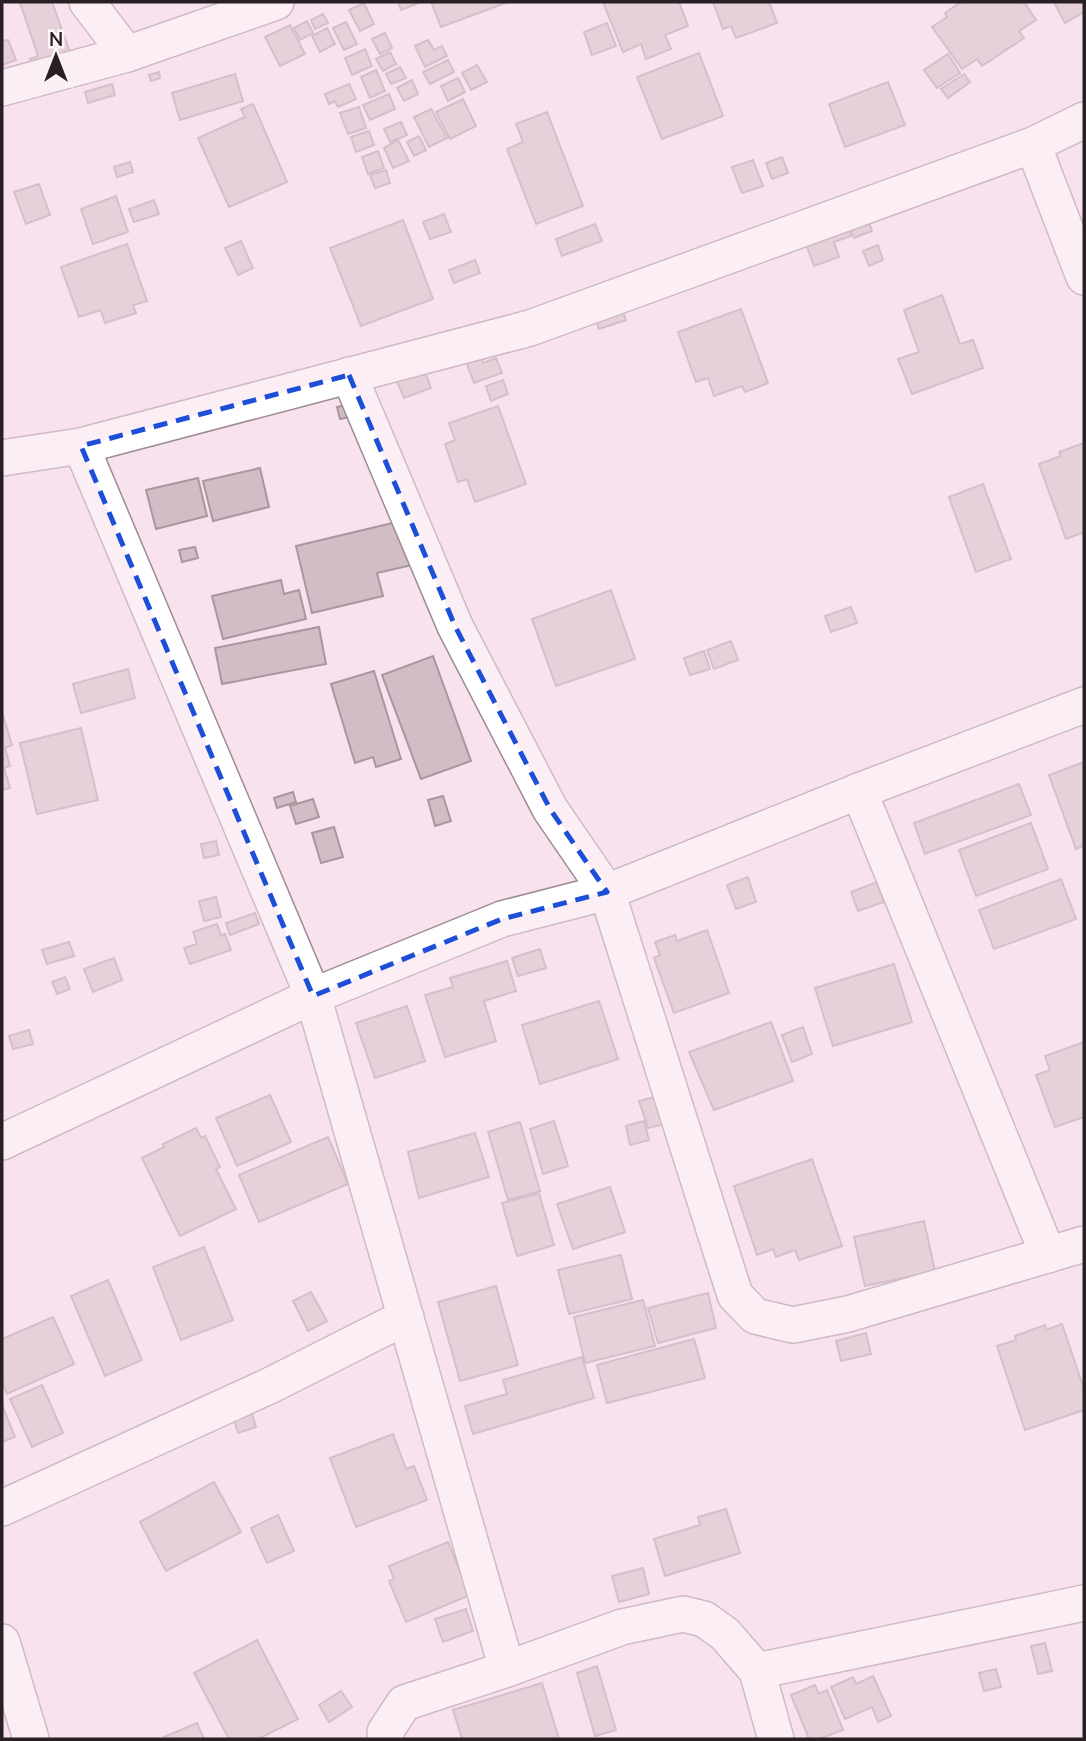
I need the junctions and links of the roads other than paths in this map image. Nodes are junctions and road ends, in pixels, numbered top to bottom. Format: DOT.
graph roads {
  1 [pos="87,2"];
  2 [pos="276,2"];
  3 [pos="127,54"];
  4 [pos="2,88"];
  5 [pos="1084,121"];
  6 [pos="1033,145"];
  7 [pos="1084,277"];
  8 [pos="349,375"];
  9 [pos="81,446"];
  10 [pos="2,458"];
  11 [pos="1084,705"];
  12 [pos="859,790"];
  13 [pos="607,892"];
  14 [pos="313,996"];
  15 [pos="2,1142"];
  16 [pos="1084,1244"];
  17 [pos="1048,1255"];
  18 [pos="406,1317"];
  19 [pos="2,1508"];
  20 [pos="1084,1603"];
  21 [pos="2,1642"];
  22 [pos="507,1669"];
  23 [pos="757,1671"];
  24 [pos="31,1739"];
  25 [pos="386,1739"];
  26 [pos="776,1739"];
  1 -- 3 [label="street"];
  2 -- 3 [label="street"];
  3 -- 4 [label="street"];
  5 -- 6 [label="street"];
  6 -- 7 [label="street"];
  6 -- 8 [label="street"];
  8 -- 9 [label="street"];
  8 -- 13 [label="street"];
  9 -- 10 [label="street"];
  9 -- 14 [label="street"];
  11 -- 12 [label="street"];
  12 -- 13 [label="street"];
  12 -- 17 [label="street"];
  13 -- 14 [label="street"];
  13 -- 17 [label="street"];
  14 -- 15 [label="street"];
  14 -- 18 [label="street"];
  16 -- 17 [label="street"];
  18 -- 19 [label="street"];
  18 -- 22 [label="street"];
  20 -- 23 [label="street"];
  21 -- 24 [label="street"];
  22 -- 23 [label="street"];
  22 -- 25 [label="street"];
  23 -- 26 [label="street"];
}
